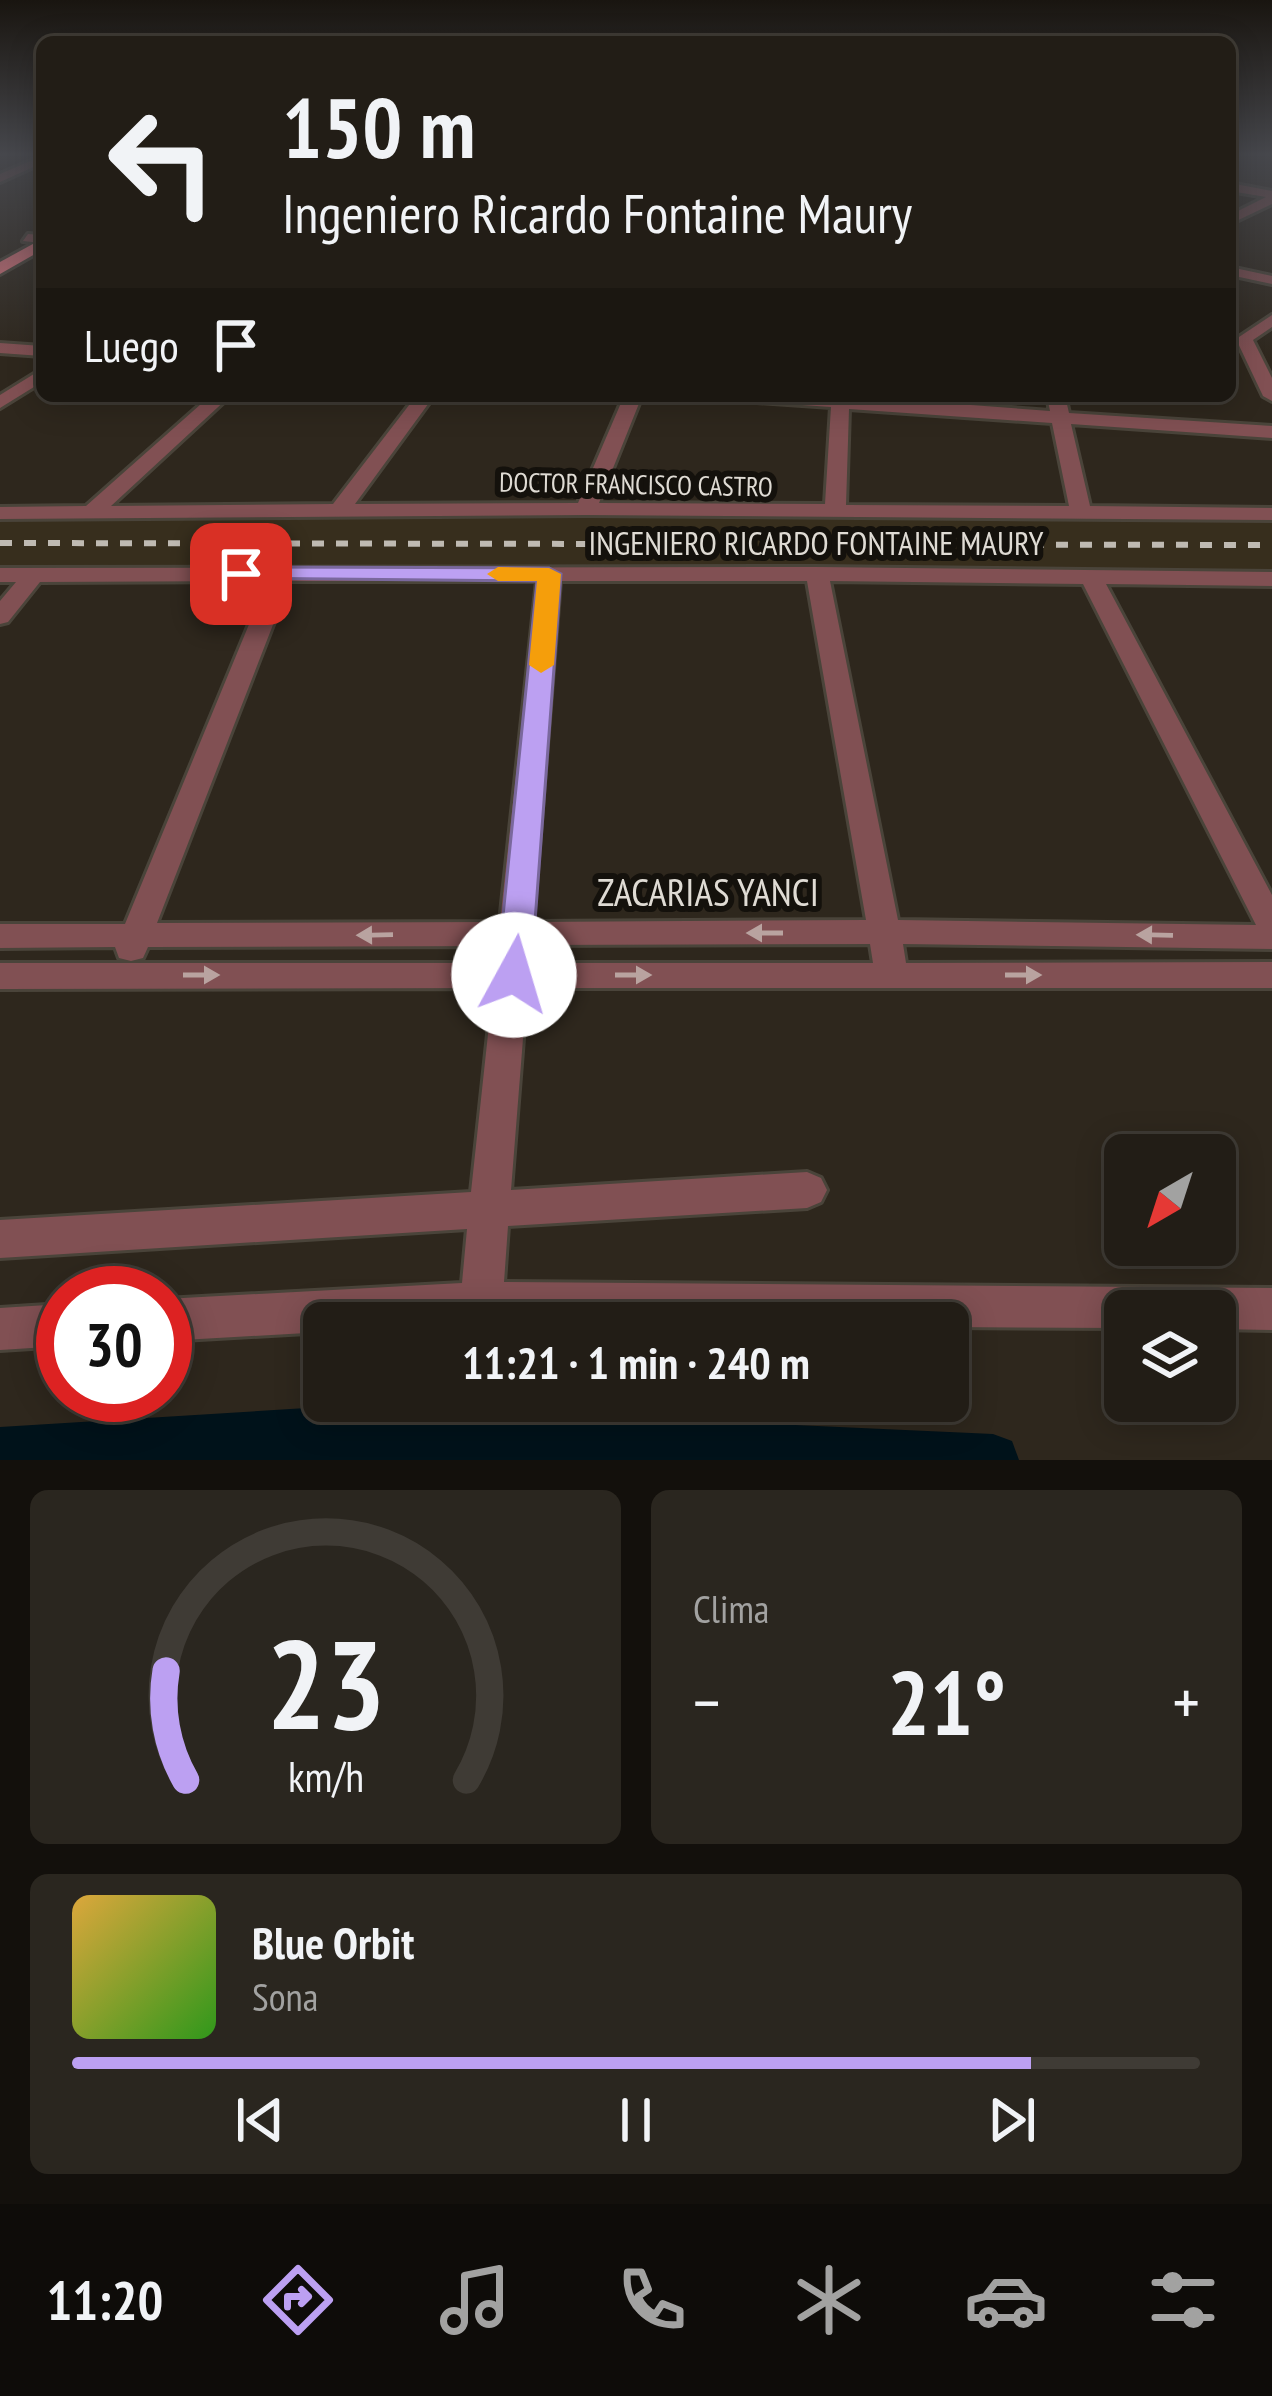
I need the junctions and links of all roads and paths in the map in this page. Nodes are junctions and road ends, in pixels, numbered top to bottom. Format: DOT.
graph roads {
  1 [pos="36,239"];
  2 [pos="36,240"];
  3 [pos="0,254"];
  4 [pos="0,269"];
  5 [pos="1236,272"];
  6 [pos="1272,280"];
  7 [pos="1272,320"];
  8 [pos="1237,338"];
  9 [pos="1272,346"];
  10 [pos="0,348"];
  11 [pos="36,351"];
  12 [pos="36,378"];
  13 [pos="1272,396"];
  14 [pos="213,402"];
  15 [pos="420,402"];
  16 [pos="631,402"];
  17 [pos="841,402"];
  18 [pos="934,402"];
  19 [pos="0,403"];
  20 [pos="1058,406"];
  21 [pos="1272,432"];
  22 [pos="586,509"];
  23 [pos="339,511"];
  24 [pos="0,513"];
  25 [pos="91,513"];
  26 [pos="1081,513"];
  27 [pos="835,514"];
  28 [pos="1272,514"];
  29 [pos="282,573"];
  30 [pos="549,574"];
  31 [pos="817,574"];
  32 [pos="0,575"];
  33 [pos="33,575"];
  34 [pos="1090,577"];
  35 [pos="1272,579"];
  36 [pos="0,617"];
  37 [pos="1272,925"];
  38 [pos="884,932"];
  39 [pos="519,934"];
  40 [pos="0,936"];
  41 [pos="1272,937"];
  42 [pos="135,938"];
  43 [pos="514,975"];
  44 [pos="892,975"];
  45 [pos="1272,975"];
  46 [pos="0,976"];
  47 [pos="122,976"];
  48 [pos="807,1190"];
  49 [pos="491,1210"];
  50 [pos="0,1239"];
  51 [pos="481,1302"];
  52 [pos="969,1306"];
  53 [pos="1272,1309"];
  54 [pos="303,1312"];
  55 [pos="192,1318"];
  56 [pos="36,1327"];
  57 [pos="0,1329"];
  1 -- 3 [label="main road"];
  2 -- 4 [label="main road"];
  5 -- 6 [label="street"];
  7 -- 8 [label="street"];
  8 -- 9 [label="street"];
  8 -- 13 [label="street"];
  10 -- 11 [label="street"];
  12 -- 19 [label="street"];
  14 -- 25 [label="street"];
  15 -- 23 [label="street"];
  16 -- 22 [label="street"];
  17 -- 27 [label="street"];
  18 -- 20 [label="street"];
  20 -- 21 [label="street"];
  20 -- 26 [label="street"];
  22 -- 23 [label="street, DOCTOR FRANCISCO CASTRO"];
  22 -- 27 [label="street, DOCTOR FRANCISCO CASTRO"];
  23 -- 25 [label="street, DOCTOR FRANCISCO CASTRO"];
  24 -- 25 [label="street, DOCTOR FRANCISCO CASTRO"];
  26 -- 27 [label="street, DOCTOR FRANCISCO CASTRO"];
  26 -- 28 [label="street, DOCTOR FRANCISCO CASTRO"];
  29 -- 30 [label="street, INGENIERO RICARDO FONTAINE MAURY"];
  29 -- 33 [label="street, INGENIERO RICARDO FONTAINE MAURY"];
  29 -- 42 [label="street"];
  30 -- 31 [label="street, INGENIERO RICARDO FONTAINE MAURY"];
  30 -- 39 [label="street"];
  31 -- 34 [label="street, INGENIERO RICARDO FONTAINE MAURY"];
  31 -- 38 [label="street"];
  32 -- 33 [label="street, INGENIERO RICARDO FONTAINE MAURY"];
  33 -- 36 [label="street"];
  34 -- 35 [label="street, INGENIERO RICARDO FONTAINE MAURY"];
  34 -- 37 [label="street"];
  38 -- 39 [label="street, ZACARIAS YANCI, one-way"];
  41 -- 38 [label="street, ZACARIAS YANCI, one-way"];
  38 -- 44 [label="street"];
  39 -- 42 [label="street, ZACARIAS YANCI, one-way"];
  39 -- 43 [label="street"];
  40 -- 42 [label="street, ZACARIAS YANCI"];
  42 -- 47 [label="street"];
  43 -- 44 [label="street, one-way"];
  47 -- 43 [label="street, one-way"];
  43 -- 49 [label="street"];
  44 -- 45 [label="street, one-way"];
  46 -- 47 [label="street"];
  48 -- 49 [label="street"];
  49 -- 50 [label="street"];
  49 -- 51 [label="street"];
  52 -- 53 [label="street"];
  54 -- 55 [label="street"];
  56 -- 57 [label="street"];
}
